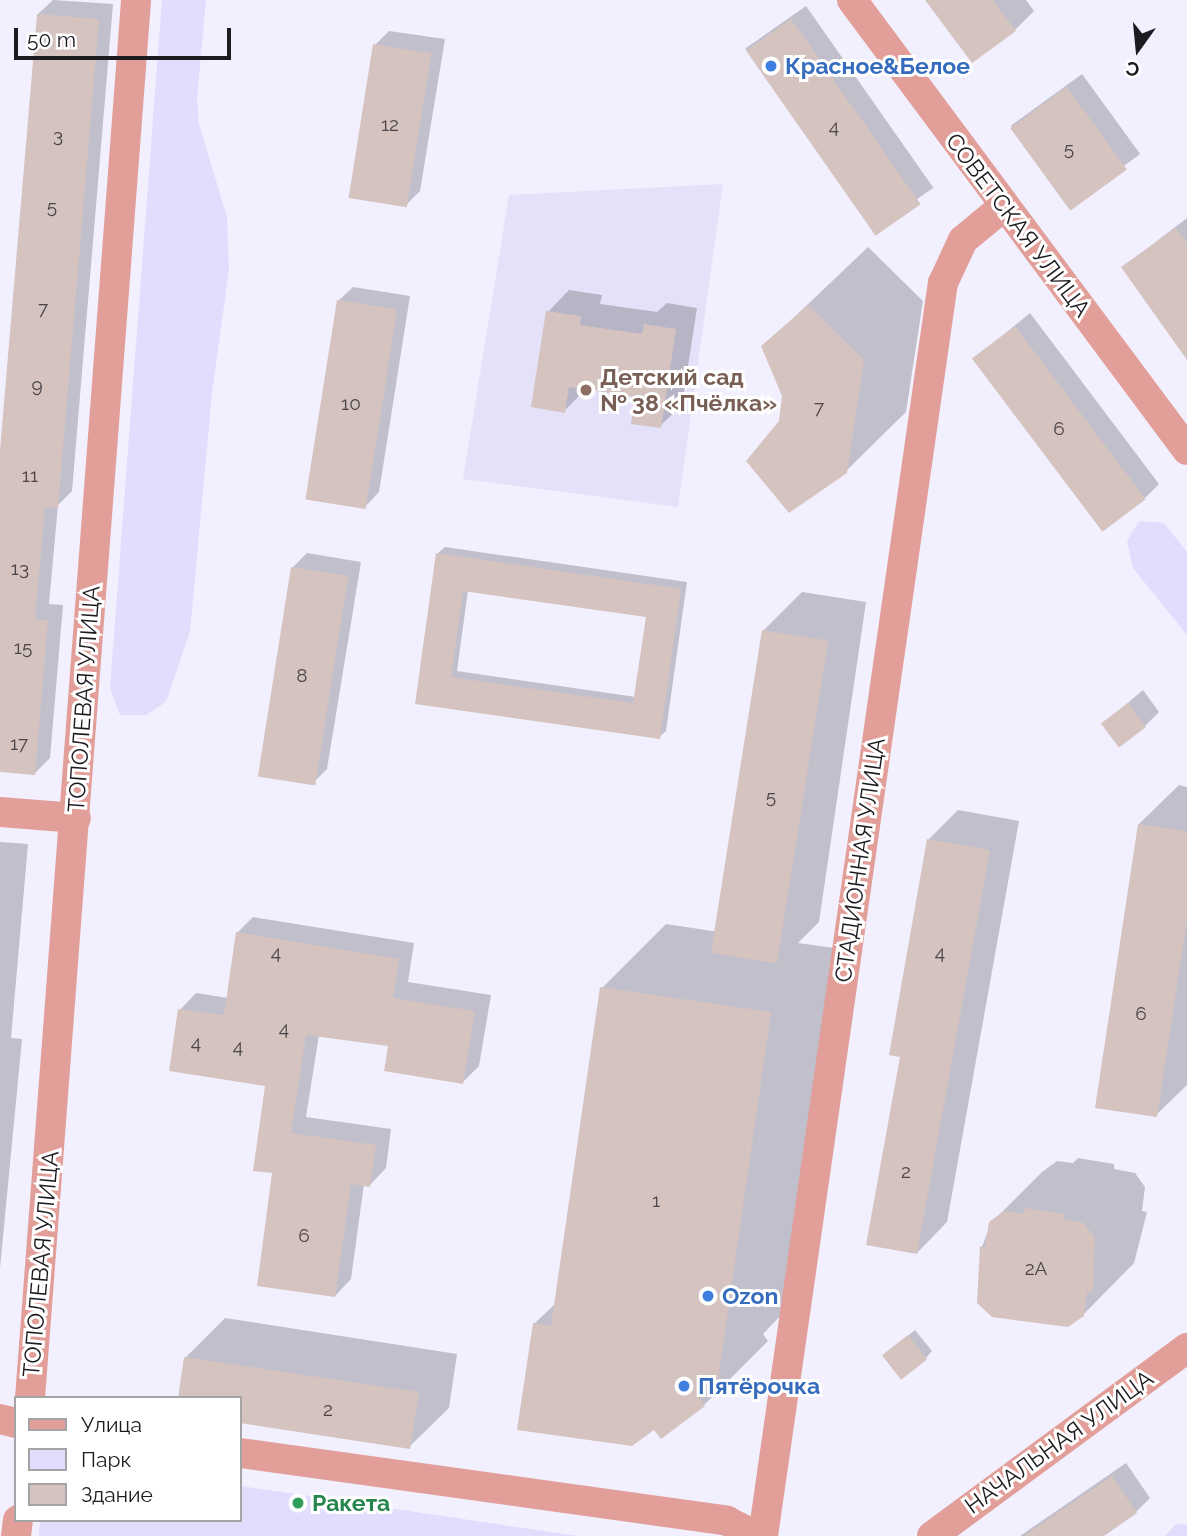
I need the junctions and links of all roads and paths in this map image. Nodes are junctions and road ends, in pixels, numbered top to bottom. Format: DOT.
graph roads {
  1 [pos="136,0"];
  2 [pos="852,0"];
  3 [pos="1003,206"];
  4 [pos="1187,450"];
  5 [pos="0,812"];
  6 [pos="76,818"];
  7 [pos="1187,1348"];
  8 [pos="30,1396"];
  9 [pos="242,1454"];
  10 [pos="755,1536"];
  11 [pos="763,1536"];
  12 [pos="932,1536"];
  1 -- 6 [label="street, ТОПОЛЕВАЯ УЛИЦА"];
  2 -- 3 [label="street, СОВЕТСКАЯ УЛИЦА"];
  3 -- 4 [label="street, СОВЕТСКАЯ УЛИЦА"];
  3 -- 11 [label="street, СТАДИОННАЯ УЛИЦА"];
  5 -- 6 [label="street"];
  6 -- 8 [label="street, ТОПОЛЕВАЯ УЛИЦА"];
  7 -- 12 [label="street, НАЧАЛЬНАЯ УЛИЦА"];
  9 -- 10 [label="street"];
}
